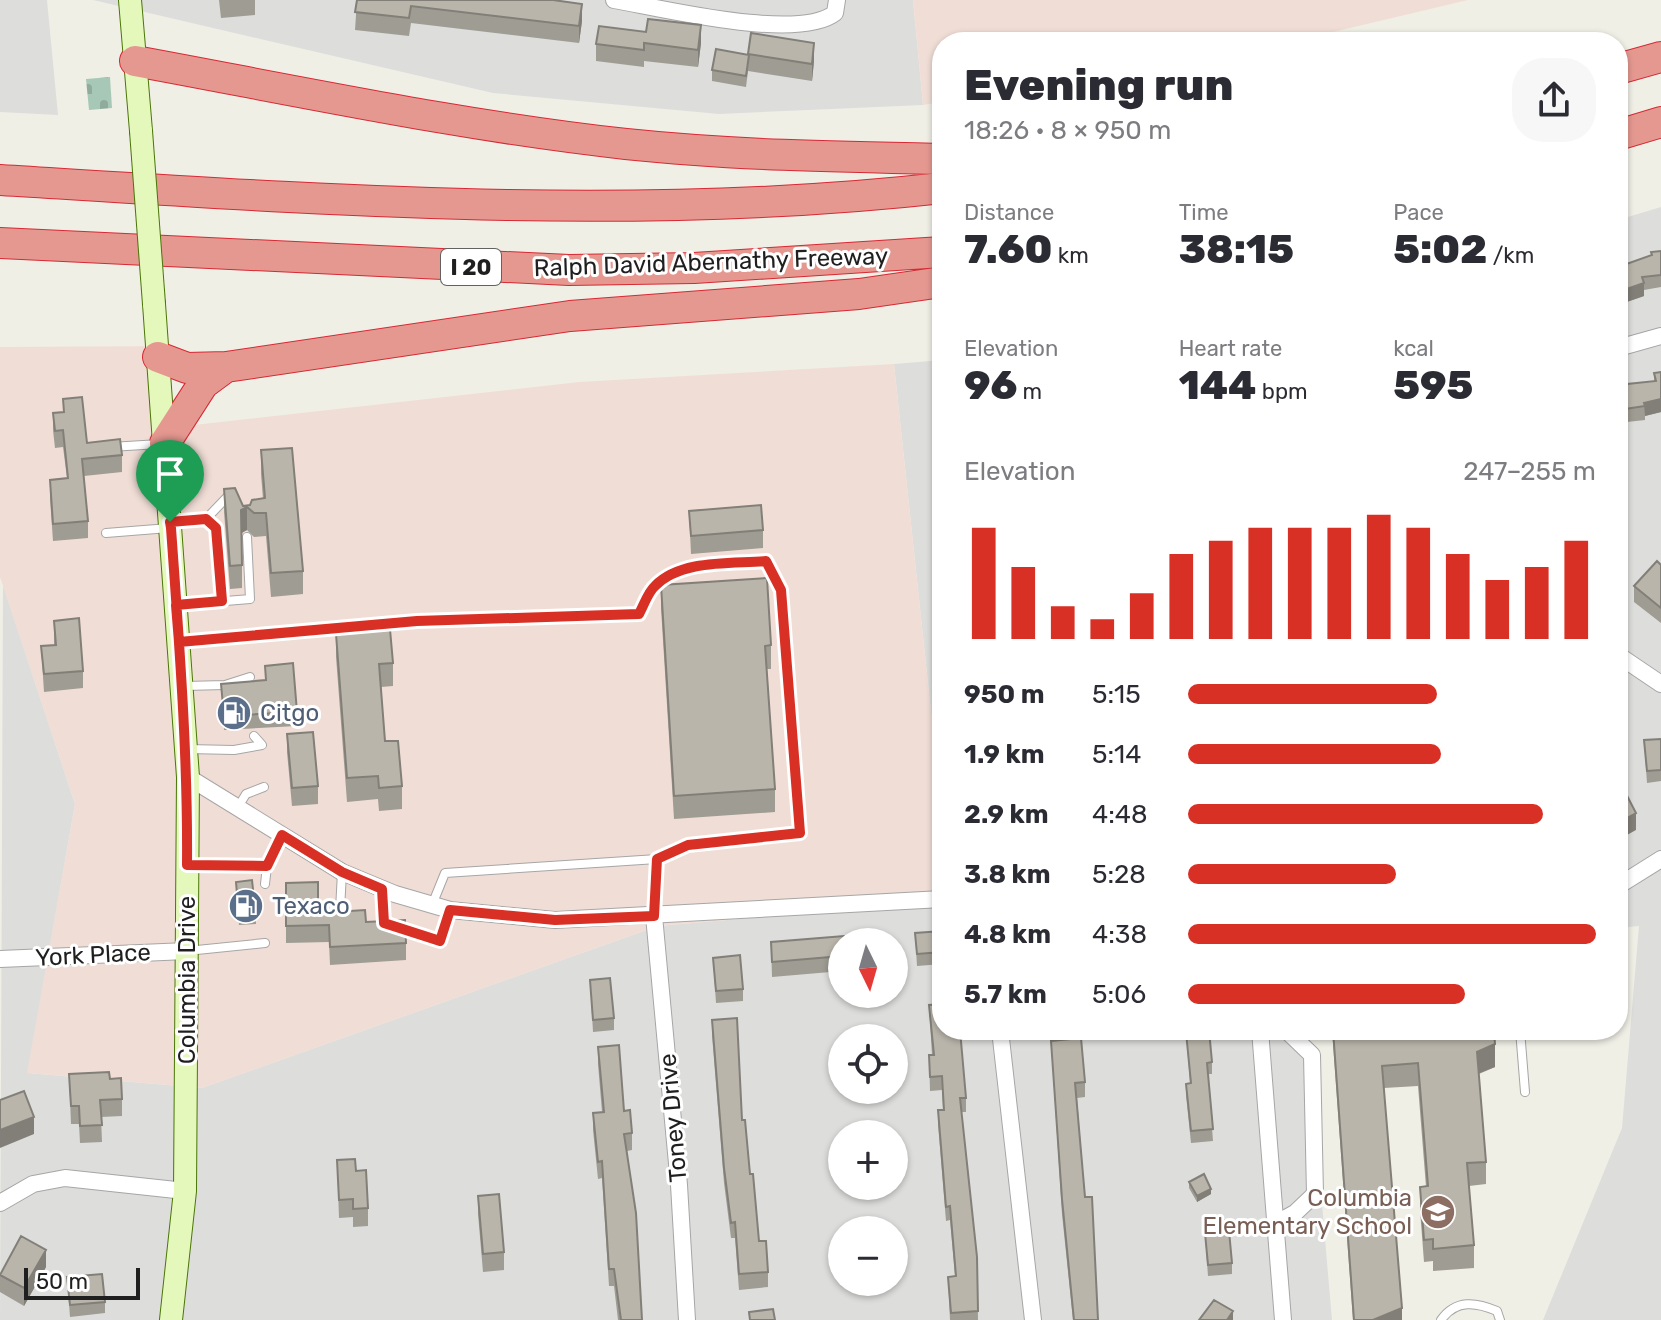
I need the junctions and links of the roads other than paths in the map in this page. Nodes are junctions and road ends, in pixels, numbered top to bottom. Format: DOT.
graph roads {
  1 [pos="130,0"];
  2 [pos="614,0"];
  3 [pos="837,0"];
  4 [pos="671,5"];
  5 [pos="1661,57"];
  6 [pos="135,61"];
  7 [pos="1628,66"];
  8 [pos="1661,122"];
  9 [pos="1628,132"];
  10 [pos="932,159"];
  11 [pos="0,180"];
  12 [pos="932,189"];
  13 [pos="0,243"];
  14 [pos="932,253"];
  15 [pos="932,283"];
  16 [pos="1661,336"];
  17 [pos="1628,345"];
  18 [pos="158,357"];
  19 [pos="226,367"];
  20 [pos="165,443"];
  21 [pos="109,447"];
  22 [pos="236,502"];
  23 [pos="206,519"];
  24 [pos="170,525"];
  25 [pos="106,533"];
  26 [pos="247,537"];
  27 [pos="222,601"];
  28 [pos="176,605"];
  29 [pos="179,642"];
  30 [pos="1628,662"];
  31 [pos="250,677"];
  32 [pos="1661,684"];
  33 [pos="182,686"];
  34 [pos="254,736"];
  35 [pos="186,748"];
  36 [pos="188,777"];
  37 [pos="264,787"];
  38 [pos="238,807"];
  39 [pos="282,835"];
  40 [pos="657,859"];
  41 [pos="1661,859"];
  42 [pos="187,865"];
  43 [pos="267,866"];
  44 [pos="342,872"];
  45 [pos="1628,880"];
  46 [pos="265,884"];
  47 [pos="382,889"];
  48 [pos="932,900"];
  49 [pos="432,905"];
  50 [pos="340,910"];
  51 [pos="450,910"];
  52 [pos="654,916"];
  53 [pos="265,943"];
  54 [pos="187,951"];
  55 [pos="0,959"];
  56 [pos="1001,1040"];
  57 [pos="1261,1040"];
  58 [pos="1296,1040"];
  59 [pos="1521,1040"];
  60 [pos="1525,1092"];
  61 [pos="185,1191"];
  62 [pos="0,1203"];
  63 [pos="1275,1224"];
  64 [pos="171,1320"];
  65 [pos="687,1320"];
  66 [pos="1033,1320"];
  67 [pos="1283,1320"];
  68 [pos="1441,1320"];
  69 [pos="1500,1320"];
  1 -- 6 [label="main road"];
  2 -- 4 [label="street"];
  3 -- 4 [label="street"];
  5 -- 7 [label="highway"];
  6 -- 10 [label="highway"];
  6 -- 18 [label="main road, Columbia Drive, bridge"];
  8 -- 9 [label="highway"];
  11 -- 12 [label="highway"];
  13 -- 14 [label="highway, Ralph David Abernathy Freeway / I 20"];
  15 -- 19 [label="highway"];
  16 -- 17 [label="street"];
  18 -- 19 [label="highway"];
  18 -- 20 [label="main road, Columbia Drive"];
  19 -- 20 [label="highway"];
  20 -- 21 [label="lane"];
  20 -- 24 [label="main road, Columbia Drive"];
  22 -- 23 [label="lane"];
  23 -- 24 [label="lane"];
  23 -- 27 [label="lane"];
  24 -- 25 [label="lane"];
  24 -- 28 [label="main road, Columbia Drive"];
  26 -- 27 [label="lane"];
  27 -- 28 [label="lane"];
  28 -- 29 [label="main road, Columbia Drive"];
  29 -- 33 [label="main road, Columbia Drive"];
  29 -- 40 [label="lane"];
  30 -- 32 [label="street"];
  31 -- 33 [label="lane"];
  33 -- 35 [label="main road, Columbia Drive"];
  34 -- 35 [label="lane"];
  35 -- 36 [label="main road, Columbia Drive"];
  36 -- 38 [label="street"];
  36 -- 42 [label="main road, Columbia Drive"];
  37 -- 38 [label="lane"];
  38 -- 39 [label="street"];
  39 -- 43 [label="lane"];
  39 -- 44 [label="street"];
  40 -- 49 [label="lane"];
  40 -- 52 [label="lane"];
  41 -- 45 [label="street"];
  42 -- 43 [label="lane"];
  42 -- 54 [label="main road, Columbia Drive"];
  43 -- 46 [label="lane"];
  44 -- 47 [label="street"];
  44 -- 50 [label="lane"];
  47 -- 49 [label="street"];
  47 -- 51 [label="lane"];
  48 -- 52 [label="street"];
  49 -- 51 [label="street"];
  51 -- 52 [label="street"];
  52 -- 65 [label="street, Toney Drive"];
  53 -- 54 [label="lane"];
  54 -- 55 [label="street, York Place"];
  54 -- 61 [label="main road, Columbia Drive"];
  56 -- 66 [label="street"];
  57 -- 63 [label="street"];
  58 -- 63 [label="street"];
  59 -- 60 [label="lane"];
  61 -- 62 [label="street"];
  61 -- 64 [label="main road, Columbia Drive"];
  63 -- 67 [label="street"];
  68 -- 69 [label="lane"];
}
